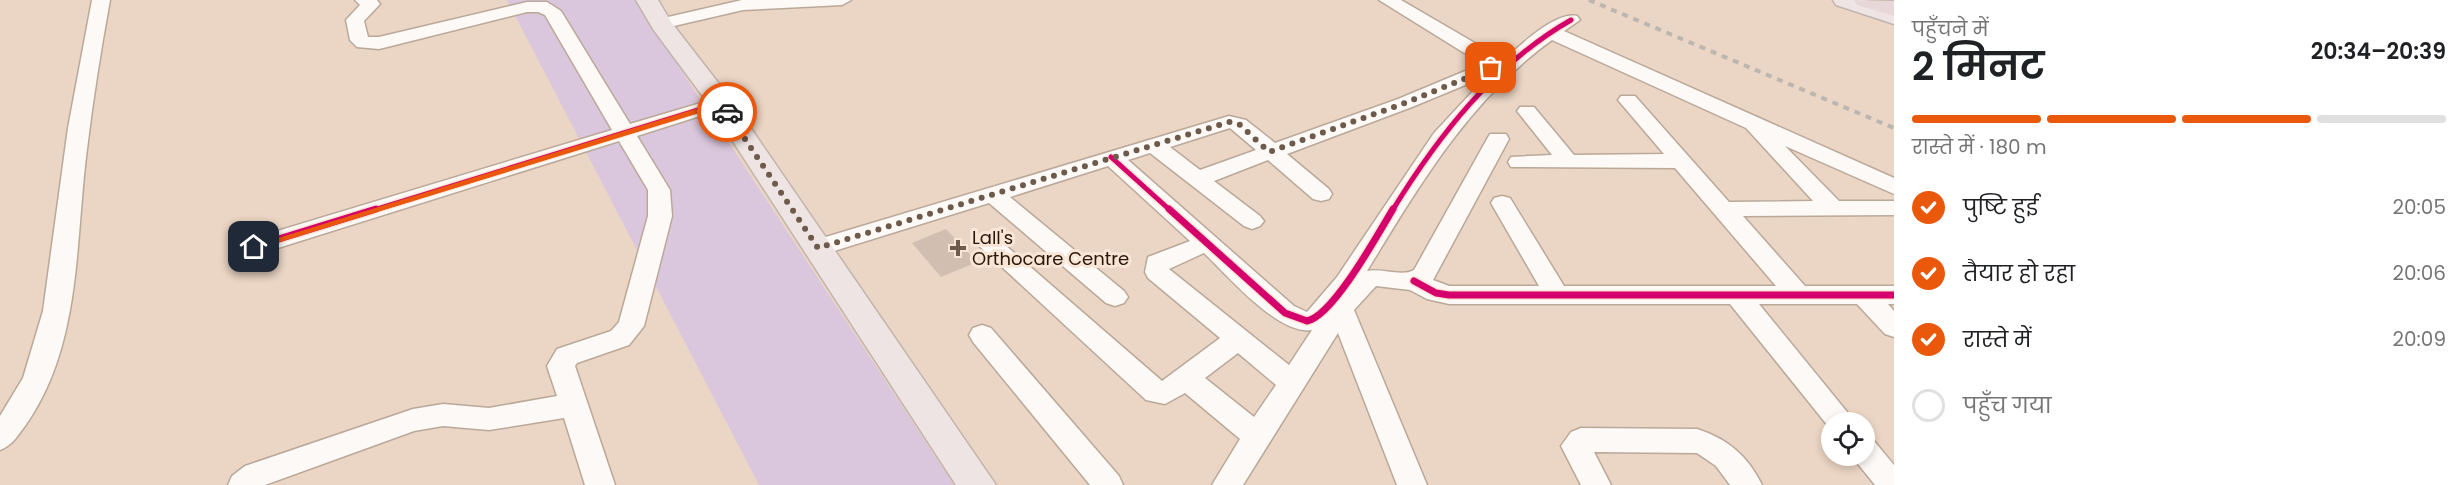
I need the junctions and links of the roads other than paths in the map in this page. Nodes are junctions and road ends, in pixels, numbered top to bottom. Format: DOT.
graph roads {
  1 [pos="101,0"];
  2 [pos="364,0"];
  3 [pos="842,0"];
  4 [pos="1388,0"];
  5 [pos="1844,0"];
  6 [pos="1866,0"];
  7 [pos="1894,9"];
  8 [pos="654,12"];
  9 [pos="1894,17"];
  10 [pos="1571,20"];
  11 [pos="1548,31"];
  12 [pos="1628,100"];
  13 [pos="721,104"];
  14 [pos="1527,111"];
  15 [pos="1748,121"];
  16 [pos="627,134"];
  17 [pos="1498,139"];
  18 [pos="1153,145"];
  19 [pos="1269,152"];
  20 [pos="1111,157"];
  21 [pos="1567,160"];
  22 [pos="1682,161"];
  23 [pos="1519,162"];
  24 [pos="1197,179"];
  25 [pos="1894,187"];
  26 [pos="992,194"];
  27 [pos="1321,194"];
  28 [pos="1502,203"];
  29 [pos="1894,208"];
  30 [pos="1724,209"];
  31 [pos="1834,209"];
  32 [pos="1252,221"];
  33 [pos="1207,243"];
  34 [pos="989,244"];
  35 [pos="254,247"];
  36 [pos="818,248"];
  37 [pos="1414,281"];
  38 [pos="1556,294"];
  39 [pos="1736,294"];
  40 [pos="1798,295"];
  41 [pos="1894,295"];
  42 [pos="1864,296"];
  43 [pos="1115,297"];
  44 [pos="1342,311"];
  45 [pos="1894,327"];
  46 [pos="982,335"];
  47 [pos="1237,340"];
  48 [pos="1185,378"];
  49 [pos="1292,383"];
  50 [pos="572,405"];
  51 [pos="1833,412"];
  52 [pos="1256,435"];
  53 [pos="0,438"];
  54 [pos="1875,463"];
  55 [pos="243,485"];
  56 [pos="600,485"];
  57 [pos="977,485"];
  58 [pos="1108,485"];
  59 [pos="1227,485"];
  60 [pos="1412,485"];
  61 [pos="1596,485"];
  62 [pos="1747,485"];
  63 [pos="1893,485"];
  1 -- 53 [label="street"];
  2 -- 16 [label="street"];
  3 -- 8 [label="street"];
  4 -- 19 [label="street"];
  5 -- 9 [label="main road"];
  6 -- 7 [label="highway"];
  8 -- 13 [label="main road"];
  10 -- 11 [label="street"];
  11 -- 15 [label="street"];
  11 -- 33 [label="street"];
  12 -- 22 [label="street"];
  13 -- 16 [label="street"];
  13 -- 36 [label="main road"];
  14 -- 21 [label="street"];
  15 -- 25 [label="street"];
  15 -- 31 [label="street"];
  16 -- 35 [label="street"];
  16 -- 50 [label="street"];
  17 -- 37 [label="street"];
  18 -- 19 [label="street"];
  18 -- 20 [label="street"];
  18 -- 24 [label="street"];
  19 -- 24 [label="street"];
  19 -- 27 [label="street"];
  20 -- 26 [label="street"];
  20 -- 33 [label="street"];
  21 -- 22 [label="street"];
  21 -- 23 [label="street"];
  22 -- 30 [label="street"];
  24 -- 32 [label="street"];
  26 -- 36 [label="street"];
  26 -- 43 [label="street"];
  28 -- 38 [label="street"];
  29 -- 31 [label="street"];
  30 -- 31 [label="street"];
  30 -- 40 [label="street"];
  33 -- 47 [label="street"];
  34 -- 48 [label="street"];
  36 -- 57 [label="main road"];
  37 -- 38 [label="street"];
  37 -- 44 [label="street"];
  38 -- 39 [label="street"];
  39 -- 40 [label="street"];
  39 -- 51 [label="street"];
  40 -- 42 [label="street"];
  41 -- 42 [label="street"];
  42 -- 45 [label="street"];
  44 -- 49 [label="street"];
  44 -- 60 [label="street"];
  46 -- 58 [label="street"];
  47 -- 48 [label="street"];
  47 -- 49 [label="street"];
  48 -- 52 [label="street"];
  49 -- 52 [label="street"];
  50 -- 55 [label="street"];
  50 -- 56 [label="street"];
  52 -- 59 [label="street"];
  54 -- 63 [label="street"];
  61 -- 62 [label="street"];
}
